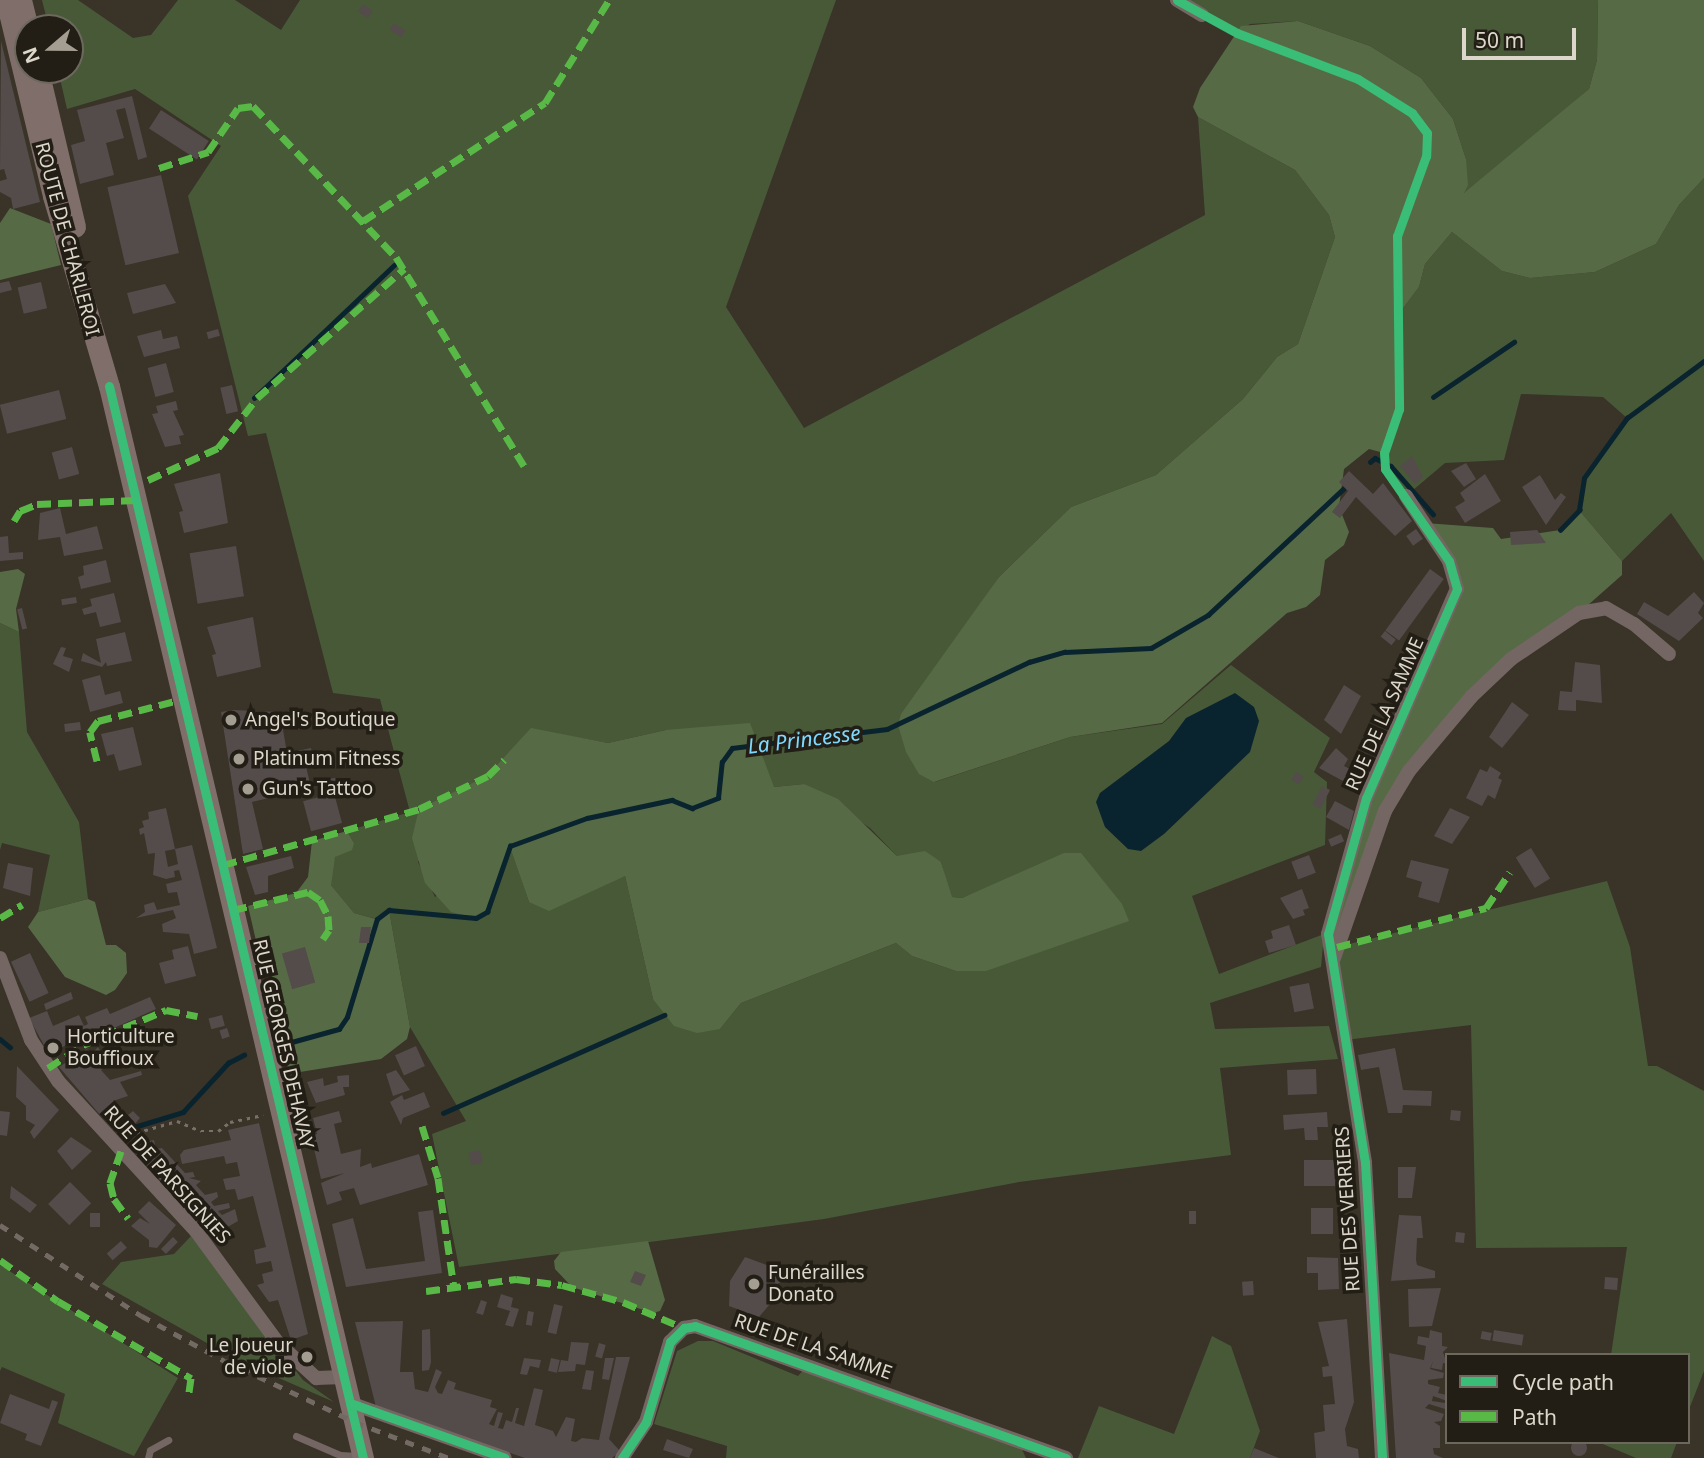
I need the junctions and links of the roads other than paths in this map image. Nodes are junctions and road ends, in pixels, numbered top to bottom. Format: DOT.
graph roads {
  1 [pos="6,0"];
  2 [pos="1177,0"];
  3 [pos="1202,15"];
  4 [pos="41,84"];
  5 [pos="109,386"];
  6 [pos="131,477"];
  7 [pos="1406,496"];
  8 [pos="1669,654"];
  9 [pos="0,958"];
  10 [pos="1333,959"];
  11 [pos="344,1377"];
  12 [pos="350,1402"];
  13 [pos="296,1436"];
  14 [pos="168,1440"];
  15 [pos="363,1457"];
  16 [pos="148,1458"];
  17 [pos="505,1458"];
  18 [pos="622,1458"];
  19 [pos="1066,1458"];
  20 [pos="1382,1458"];
  1 -- 5 [label="main road, ROUTE DE CHARLEROI"];
  2 -- 3 [label="street"];
  4 -- 5 [label="main road"];
  5 -- 6 [label="main road, ROUTE DE CHARLEROI"];
  6 -- 11 [label="main road, RUE GEORGES DEHAVAY"];
  7 -- 10 [label="street, RUE DE LA SAMME"];
  8 -- 10 [label="street, RUE DES VERRIERS"];
  9 -- 11 [label="street, RUE DE PARSIGNIES"];
  10 -- 20 [label="street, RUE DES VERRIERS"];
  11 -- 12 [label="main road, RUE GEORGES DEHAVAY"];
  12 -- 15 [label="main road, RUE GEORGES DEHAVAY"];
  12 -- 17 [label="street"];
  13 -- 15 [label="lane"];
  14 -- 16 [label="lane"];
  18 -- 19 [label="street, RUE DE LA SAMME"];
}
